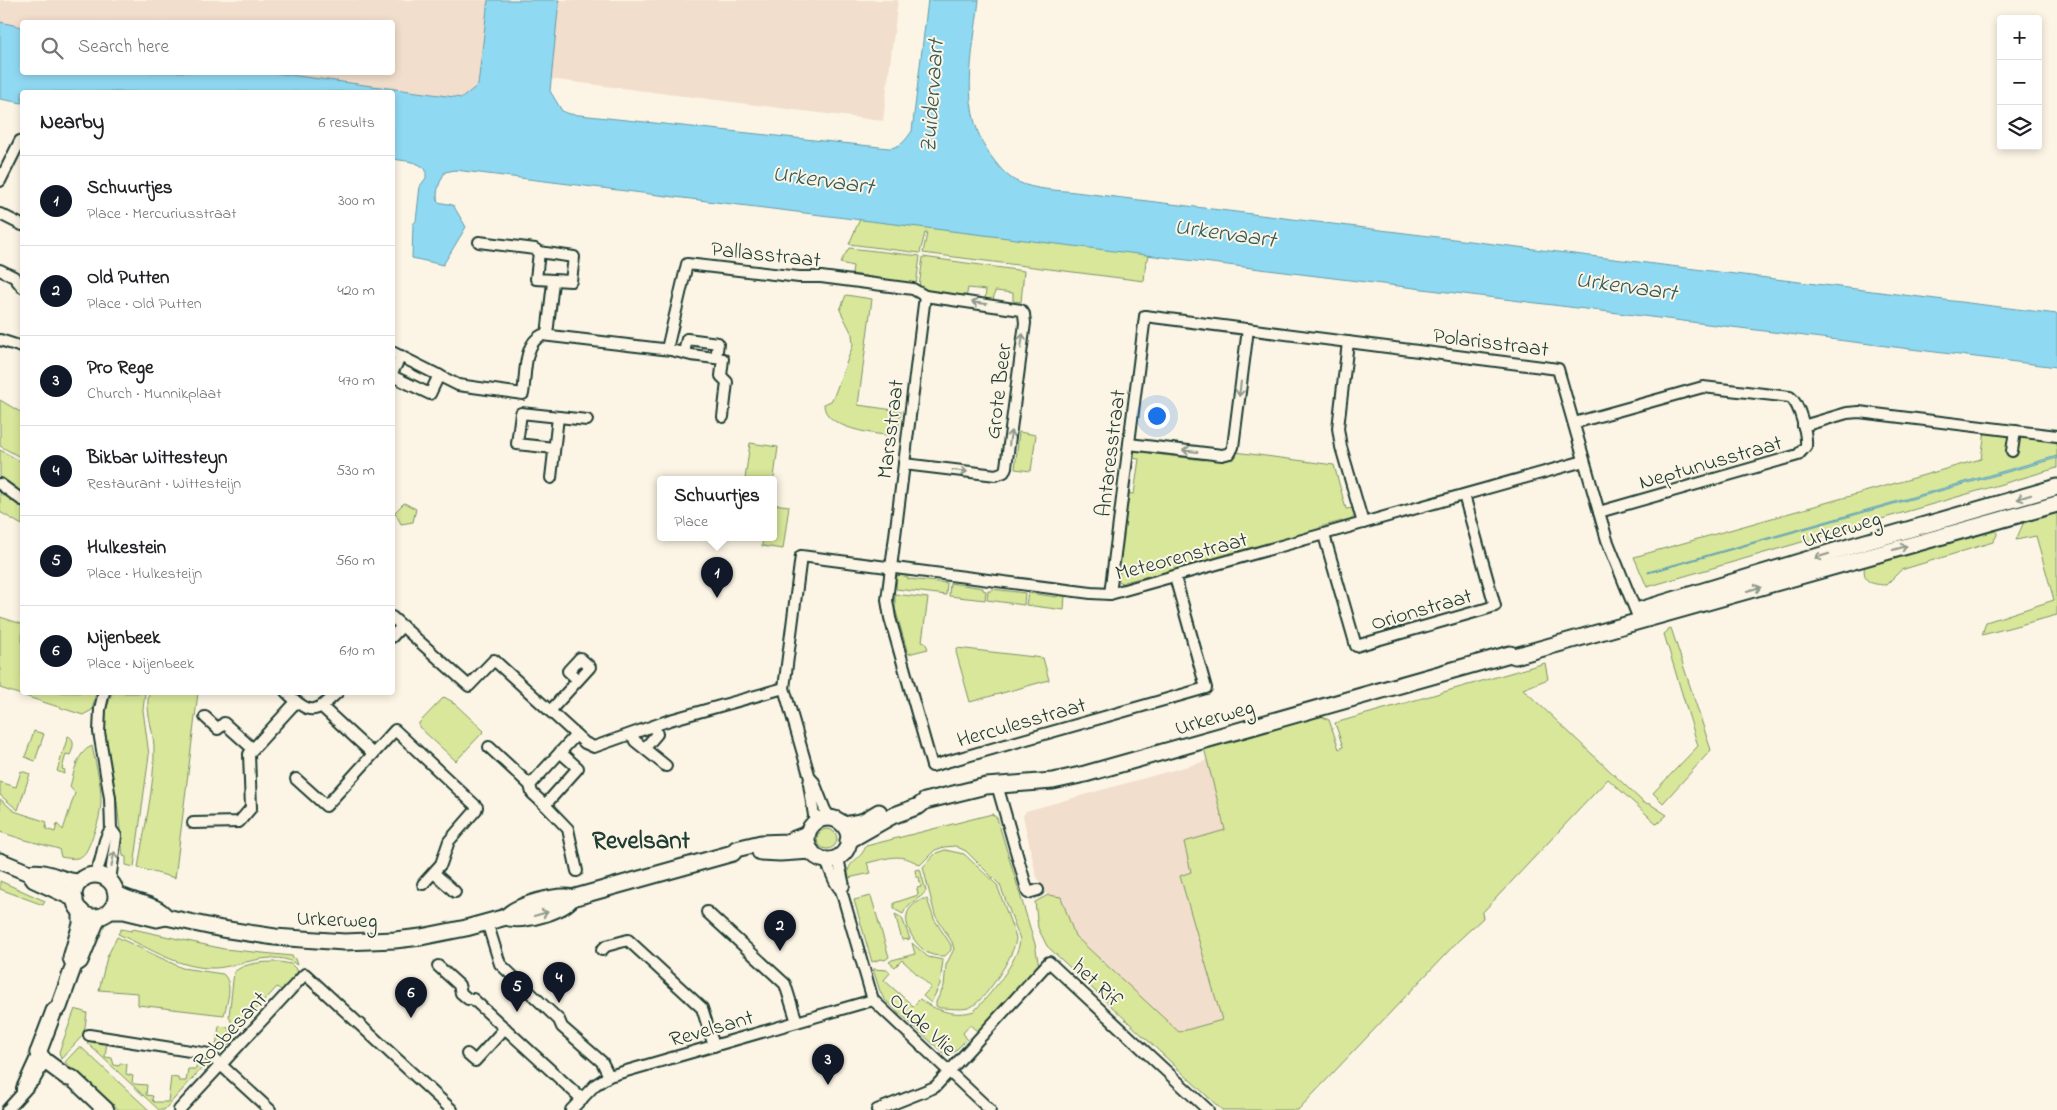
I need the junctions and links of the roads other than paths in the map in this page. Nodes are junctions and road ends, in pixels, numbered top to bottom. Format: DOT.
graph roads {
  1 [pos="20,141"];
  2 [pos="0,181"];
  3 [pos="0,214"];
  4 [pos="20,224"];
  5 [pos="479,242"];
  6 [pos="539,252"];
  7 [pos="0,270"];
  8 [pos="553,282"];
  9 [pos="20,284"];
  10 [pos="925,296"];
  11 [pos="1145,316"];
  12 [pos="1248,329"];
  13 [pos="547,335"];
  14 [pos="0,340"];
  15 [pos="1348,342"];
  16 [pos="20,346"];
  17 [pos="667,350"];
  18 [pos="684,353"];
  19 [pos="397,354"];
  20 [pos="716,358"];
  21 [pos="439,375"];
  22 [pos="395,376"];
  23 [pos="520,394"];
  24 [pos="521,413"];
  25 [pos="558,417"];
  26 [pos="723,418"];
  27 [pos="587,420"];
  28 [pos="1574,423"];
  29 [pos="1803,426"];
  30 [pos="2015,431"];
  31 [pos="2057,436"];
  32 [pos="1129,444"];
  33 [pos="554,448"];
  34 [pos="2012,450"];
  35 [pos="1584,461"];
  36 [pos="904,464"];
  37 [pos="551,478"];
  38 [pos="0,484"];
  39 [pos="2057,488"];
  40 [pos="1464,495"];
  41 [pos="20,499"];
  42 [pos="2057,504"];
  43 [pos="1599,512"];
  44 [pos="1363,523"];
  45 [pos="1324,535"];
  46 [pos="891,567"];
  47 [pos="1175,577"];
  48 [pos="1110,594"];
  49 [pos="1638,616"];
  50 [pos="395,620"];
  51 [pos="402,626"];
  52 [pos="395,634"];
  53 [pos="578,680"];
  54 [pos="784,688"];
  55 [pos="104,695"];
  56 [pos="289,695"];
  57 [pos="335,695"];
  58 [pos="296,702"];
  59 [pos="322,707"];
  60 [pos="550,711"];
  61 [pos="205,717"];
  62 [pos="654,726"];
  63 [pos="632,734"];
  64 [pos="576,735"];
  65 [pos="489,748"];
  66 [pos="645,748"];
  67 [pos="253,749"];
  68 [pos="560,752"];
  69 [pos="373,754"];
  70 [pos="666,766"];
  71 [pos="810,778"];
  72 [pos="296,779"];
  73 [pos="530,785"];
  74 [pos="997,785"];
  75 [pos="925,801"];
  76 [pos="545,805"];
  77 [pos="837,822"];
  78 [pos="193,824"];
  79 [pos="811,828"];
  80 [pos="111,829"];
  81 [pos="848,841"];
  82 [pos="733,853"];
  83 [pos="817,855"];
  84 [pos="840,855"];
  85 [pos="0,861"];
  86 [pos="577,871"];
  87 [pos="29,873"];
  88 [pos="434,873"];
  89 [pos="86,878"];
  90 [pos="423,884"];
  91 [pos="113,887"];
  92 [pos="841,890"];
  93 [pos="1038,890"];
  94 [pos="455,892"];
  95 [pos="78,905"];
  96 [pos="707,912"];
  97 [pos="104,914"];
  98 [pos="166,916"];
  99 [pos="487,922"];
  100 [pos="602,950"];
  101 [pos="74,965"];
  102 [pos="438,966"];
  103 [pos="873,1000"];
  104 [pos="797,1022"];
  105 [pos="505,1028"];
  106 [pos="89,1035"];
  107 [pos="714,1046"];
  108 [pos="467,1054"];
  109 [pos="44,1056"];
  110 [pos="222,1064"];
  111 [pos="949,1070"];
  112 [pos="609,1076"];
  113 [pos="582,1099"];
  114 [pos="902,1106"];
  115 [pos="7,1110"];
  116 [pos="106,1110"];
  117 [pos="179,1110"];
  118 [pos="270,1110"];
  119 [pos="452,1110"];
  120 [pos="572,1110"];
  121 [pos="877,1110"];
  122 [pos="990,1110"];
  123 [pos="1208,1110"];
  1 -- 2 [label="street"];
  3 -- 4 [label="street"];
  5 -- 6 [label="street"];
  6 -- 8 [label="street"];
  6 -- 8 [label="street"];
  7 -- 9 [label="street"];
  8 -- 13 [label="street"];
  10 -- 17 [label="street, Pallasstraat"];
  10 -- 36 [label="street, Marsstraat"];
  36 -- 10 [label="street, Grote Beer, one-way"];
  11 -- 12 [label="street, Polarisstraat"];
  11 -- 32 [label="street, Antaresstraat"];
  12 -- 15 [label="street, Polarisstraat"];
  12 -- 32 [label="street, one-way"];
  13 -- 17 [label="street"];
  13 -- 23 [label="street"];
  14 -- 16 [label="street"];
  15 -- 28 [label="street, Polarisstraat"];
  15 -- 44 [label="street"];
  17 -- 18 [label="street"];
  18 -- 20 [label="street"];
  18 -- 20 [label="street"];
  19 -- 21 [label="street"];
  20 -- 26 [label="street"];
  21 -- 22 [label="street"];
  21 -- 23 [label="street"];
  23 -- 24 [label="street"];
  24 -- 25 [label="street"];
  24 -- 33 [label="street"];
  25 -- 27 [label="street"];
  25 -- 33 [label="street"];
  28 -- 29 [label="street, Neptunusstraat"];
  28 -- 35 [label="street, Polarisstraat"];
  29 -- 30 [label="street, Neptunusstraat"];
  29 -- 43 [label="street, Neptunusstraat"];
  30 -- 31 [label="street, Neptunusstraat"];
  30 -- 34 [label="street"];
  32 -- 48 [label="street, Antaresstraat"];
  33 -- 37 [label="street"];
  35 -- 40 [label="street, Meteorenstraat"];
  35 -- 43 [label="street, Polarisstraat"];
  36 -- 46 [label="street, Marsstraat"];
  38 -- 41 [label="street"];
  39 -- 49 [label="main road, Urkerweg, one-way"];
  40 -- 44 [label="street, Meteorenstraat"];
  40 -- 45 [label="street, Orionstraat"];
  49 -- 42 [label="main road, Urkerweg, one-way"];
  43 -- 49 [label="street, Polarisstraat"];
  44 -- 45 [label="street, Meteorenstraat"];
  45 -- 47 [label="street, Meteorenstraat"];
  46 -- 47 [label="street, Herculesstraat"];
  46 -- 48 [label="street, Meteorenstraat"];
  46 -- 54 [label="street, Meteorenstraat"];
  47 -- 48 [label="street, Meteorenstraat"];
  49 -- 74 [label="main road, Urkerweg"];
  50 -- 51 [label="street"];
  51 -- 52 [label="street"];
  51 -- 60 [label="street"];
  53 -- 60 [label="street"];
  54 -- 62 [label="street"];
  54 -- 71 [label="street"];
  55 -- 80 [label="street"];
  56 -- 58 [label="street"];
  57 -- 59 [label="street"];
  58 -- 59 [label="street"];
  58 -- 67 [label="street"];
  59 -- 69 [label="street"];
  60 -- 64 [label="street"];
  61 -- 67 [label="street"];
  62 -- 63 [label="street"];
  62 -- 66 [label="street"];
  63 -- 64 [label="street"];
  63 -- 66 [label="street"];
  64 -- 68 [label="street"];
  65 -- 73 [label="street"];
  66 -- 70 [label="street"];
  67 -- 78 [label="street"];
  68 -- 73 [label="street"];
  68 -- 76 [label="street"];
  69 -- 72 [label="street"];
  69 -- 88 [label="street"];
  71 -- 77 [label="street"];
  71 -- 79 [label="street"];
  73 -- 76 [label="street"];
  74 -- 75 [label="main road, Urkerweg"];
  74 -- 93 [label="street"];
  75 -- 77 [label="main road, Urkerweg"];
  75 -- 81 [label="main road, Urkerweg"];
  76 -- 86 [label="street"];
  77 -- 79 [label="main road"];
  77 -- 81 [label="main road"];
  79 -- 82 [label="main road, Urkerweg"];
  79 -- 83 [label="main road"];
  80 -- 89 [label="street"];
  91 -- 80 [label="street, one-way"];
  81 -- 84 [label="main road"];
  82 -- 83 [label="main road, Urkerweg"];
  82 -- 99 [label="main road, Urkerweg"];
  83 -- 84 [label="main road"];
  83 -- 92 [label="street, Oude Vlie"];
  84 -- 92 [label="street, Oude Vlie"];
  85 -- 87 [label="main road"];
  87 -- 89 [label="main road"];
  87 -- 95 [label="main road"];
  88 -- 90 [label="street"];
  88 -- 94 [label="street"];
  89 -- 91 [label="main road"];
  89 -- 95 [label="main road"];
  91 -- 97 [label="main road"];
  91 -- 98 [label="main road, Urkerweg"];
  92 -- 103 [label="street, Oude Vlie"];
  95 -- 97 [label="main road"];
  95 -- 101 [label="main road"];
  96 -- 104 [label="street"];
  97 -- 98 [label="main road, Urkerweg"];
  97 -- 101 [label="main road"];
  98 -- 99 [label="main road, Urkerweg"];
  99 -- 112 [label="street"];
  100 -- 107 [label="street"];
  101 -- 109 [label="main road"];
  102 -- 105 [label="street"];
  103 -- 104 [label="street, Revelsant"];
  103 -- 111 [label="street, Oude Vlie"];
  104 -- 107 [label="street, Revelsant"];
  105 -- 108 [label="street"];
  105 -- 113 [label="street"];
  106 -- 110 [label="street"];
  107 -- 112 [label="street, Revelsant"];
  109 -- 115 [label="street"];
  109 -- 116 [label="main road"];
  110 -- 117 [label="street, Robbesant"];
  110 -- 118 [label="street"];
  110 -- 119 [label="street, Robbesant"];
  111 -- 114 [label="street"];
  111 -- 122 [label="street, Oude Vlie"];
  111 -- 123 [label="street, het Rif"];
  112 -- 113 [label="street, Revelsant"];
  113 -- 120 [label="street, Revelsant"];
  114 -- 121 [label="street"];
}
